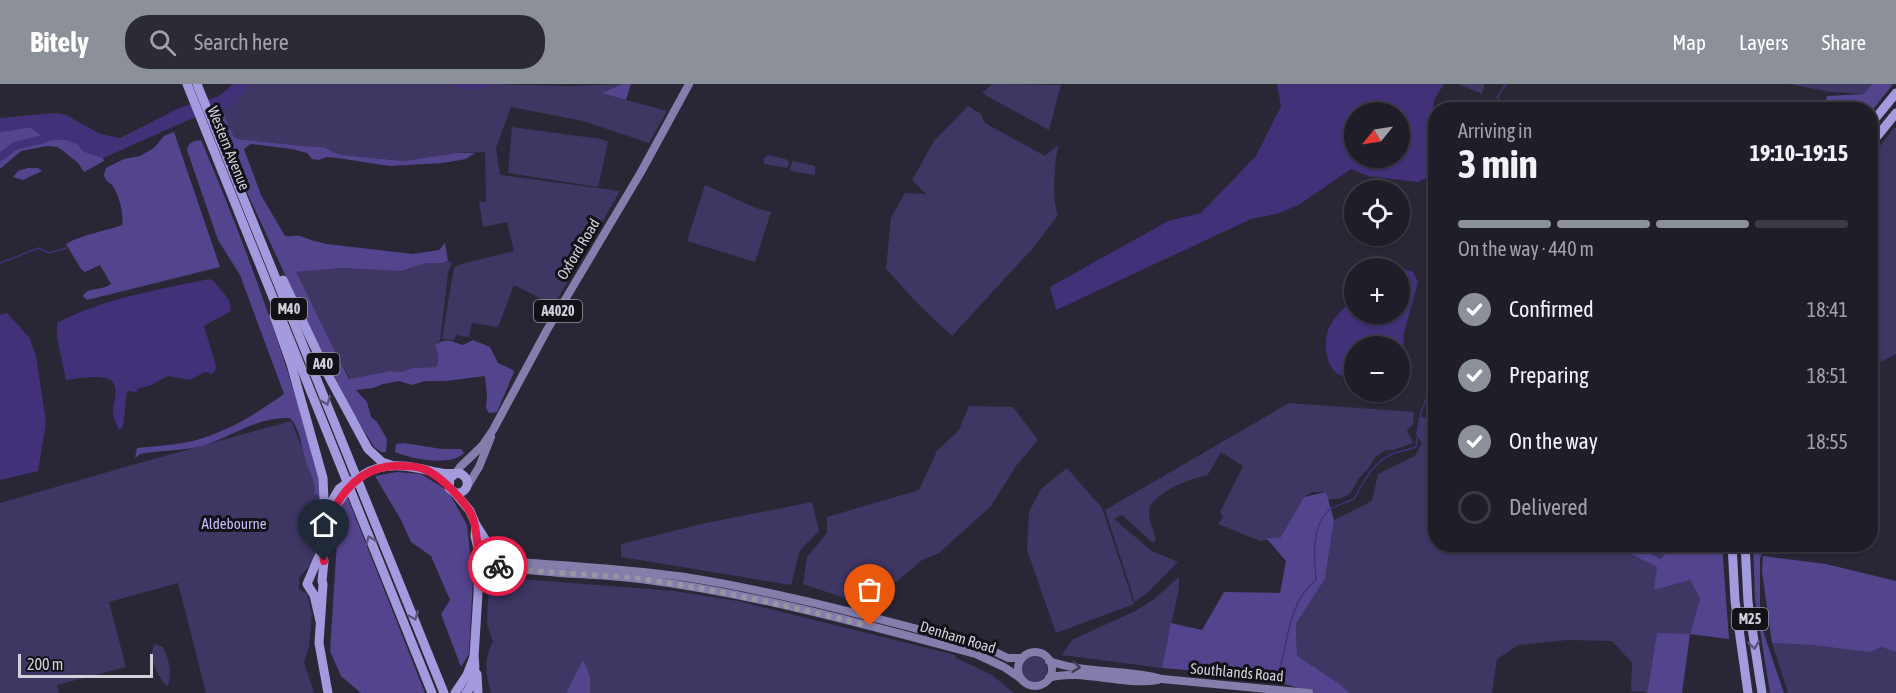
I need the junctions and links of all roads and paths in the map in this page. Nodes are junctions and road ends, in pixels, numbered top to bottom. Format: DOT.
graph roads {
  1 [pos="187,84"];
  2 [pos="197,84"];
  3 [pos="689,84"];
  4 [pos="1896,93"];
  5 [pos="198,98"];
  6 [pos="1896,113"];
  7 [pos="1878,115"];
  8 [pos="207,121"];
  9 [pos="1878,135"];
  10 [pos="224,153"];
  11 [pos="243,222"];
  12 [pos="493,430"];
  13 [pos="368,448"];
  14 [pos="391,465"];
  15 [pos="375,468"];
  16 [pos="432,473"];
  17 [pos="455,474"];
  18 [pos="323,478"];
  19 [pos="353,483"];
  20 [pos="468,485"];
  21 [pos="453,492"];
  22 [pos="335,493"];
  23 [pos="470,511"];
  24 [pos="325,518"];
  25 [pos="476,525"];
  26 [pos="322,549"];
  27 [pos="494,552"];
  28 [pos="1732,552"];
  29 [pos="1745,552"];
  30 [pos="480,559"];
  31 [pos="494,565"];
  32 [pos="308,580"];
  33 [pos="322,582"];
  34 [pos="478,586"];
  35 [pos="311,590"];
  36 [pos="320,621"];
  37 [pos="474,657"];
  38 [pos="1022,658"];
  39 [pos="1050,661"];
  40 [pos="325,676"];
  41 [pos="1020,678"];
  42 [pos="1048,678"];
  43 [pos="1162,679"];
  44 [pos="431,688"];
  45 [pos="473,692"];
  46 [pos="326,693"];
  47 [pos="336,693"];
  48 [pos="444,693"];
  49 [pos="455,693"];
  50 [pos="1309,693"];
  51 [pos="1748,693"];
  52 [pos="1762,693"];
  1 -- 5 [label="highway, Western Avenue / A40"];
  2 -- 5 [label="highway, Western Avenue / A40"];
  3 -- 12 [label="main road, Oxford Road / A4020"];
  4 -- 7 [label="highway"];
  5 -- 8 [label="highway, Western Avenue / A40"];
  6 -- 9 [label="highway"];
  8 -- 10 [label="highway, Western Avenue / A40"];
  8 -- 11 [label="highway, Western Avenue / A40"];
  10 -- 13 [label="highway, A40"];
  10 -- 48 [label="highway, M40, one-way"];
  11 -- 18 [label="highway"];
  44 -- 11 [label="highway, M40, one-way"];
  12 -- 17 [label="main road, Oxford Road / A4020"];
  12 -- 20 [label="main road, Oxford Road / A4020"];
  13 -- 14 [label="highway, A40"];
  13 -- 15 [label="highway"];
  14 -- 15 [label="highway"];
  14 -- 16 [label="highway"];
  15 -- 19 [label="highway"];
  16 -- 17 [label="highway"];
  16 -- 21 [label="highway"];
  17 -- 20 [label="highway"];
  17 -- 21 [label="highway"];
  18 -- 22 [label="highway"];
  18 -- 24 [label="highway"];
  19 -- 22 [label="highway"];
  19 -- 24 [label="highway"];
  20 -- 21 [label="highway"];
  20 -- 23 [label="highway"];
  21 -- 23 [label="highway"];
  22 -- 24 [label="highway"];
  23 -- 25 [label="highway"];
  24 -- 26 [label="highway"];
  25 -- 27 [label="highway"];
  25 -- 30 [label="highway"];
  26 -- 32 [label="highway"];
  26 -- 33 [label="highway"];
  27 -- 30 [label="highway"];
  27 -- 31 [label="highway"];
  27 -- 38 [label="main road, Denham Road"];
  28 -- 51 [label="highway, M25"];
  29 -- 52 [label="highway, M25, one-way"];
  30 -- 31 [label="highway"];
  30 -- 34 [label="highway"];
  31 -- 34 [label="highway"];
  31 -- 41 [label="main road, Denham Road"];
  32 -- 33 [label="highway"];
  32 -- 35 [label="highway"];
  33 -- 35 [label="highway"];
  33 -- 36 [label="highway"];
  34 -- 37 [label="highway"];
  35 -- 36 [label="highway"];
  36 -- 40 [label="highway"];
  37 -- 45 [label="highway"];
  37 -- 49 [label="highway"];
  38 -- 39 [label="main road"];
  38 -- 41 [label="main road"];
  39 -- 42 [label="main road"];
  39 -- 43 [label="main road, one-way"];
  40 -- 46 [label="highway"];
  40 -- 47 [label="highway"];
  41 -- 42 [label="main road"];
  42 -- 43 [label="main road"];
  43 -- 50 [label="main road, Southlands Road"];
  45 -- 49 [label="highway"];
}
